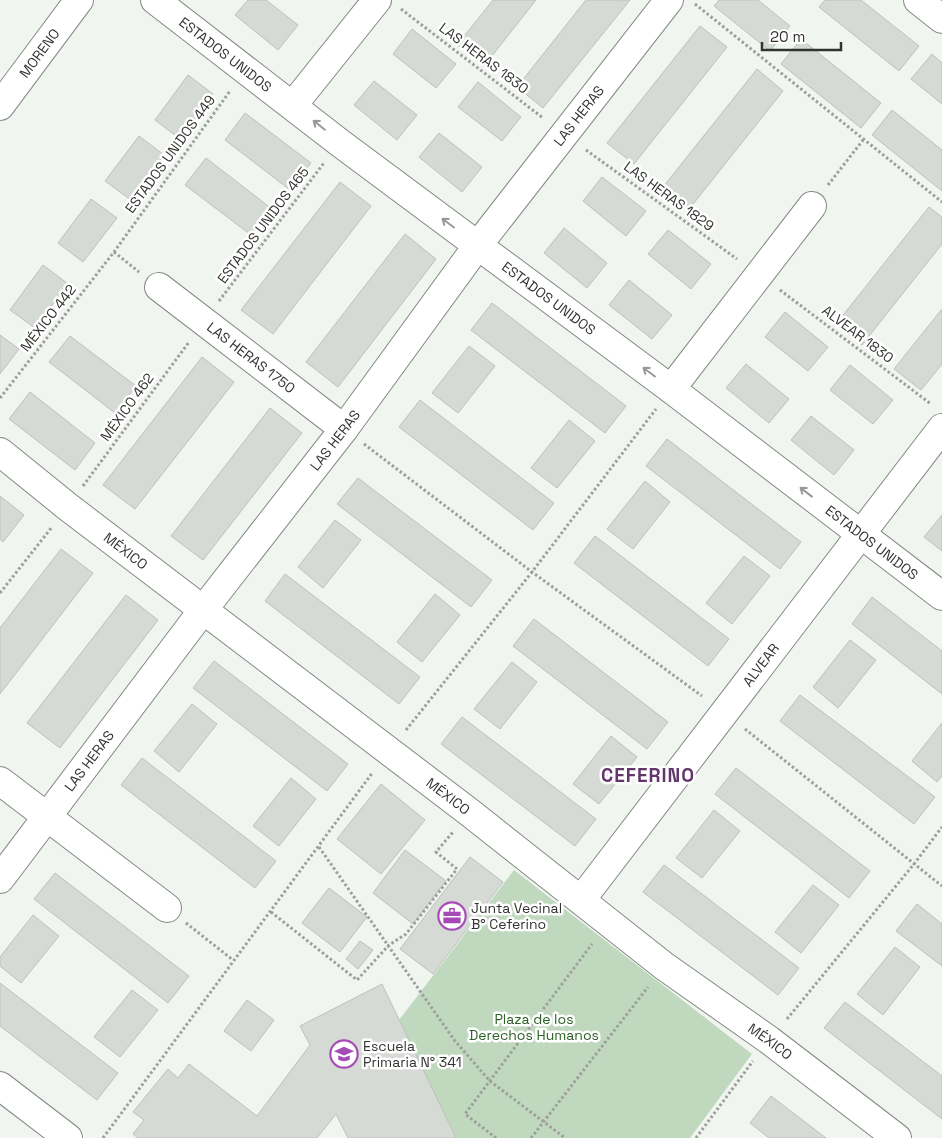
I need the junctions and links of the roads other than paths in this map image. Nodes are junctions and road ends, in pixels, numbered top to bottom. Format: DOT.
graph roads {
  1 [pos="79,0"];
  2 [pos="155,0"];
  3 [pos="669,0"];
  4 [pos="918,0"];
  5 [pos="386,3"];
  6 [pos="942,19"];
  7 [pos="293,105"];
  8 [pos="0,106"];
  9 [pos="812,206"];
  10 [pos="478,245"];
  11 [pos="159,287"];
  12 [pos="671,389"];
  13 [pos="938,417"];
  14 [pos="344,429"];
  15 [pos="0,452"];
  16 [pos="860,534"];
  17 [pos="942,596"];
  18 [pos="203,610"];
  19 [pos="0,781"];
  20 [pos="48,817"];
  21 [pos="0,879"];
  22 [pos="581,900"];
  23 [pos="167,908"];
  24 [pos="0,1086"];
  25 [pos="68,1138"];
  26 [pos="897,1138"];
  1 -- 8 [label="street, MORENO"];
  2 -- 7 [label="street, ESTADOS UNIDOS"];
  3 -- 10 [label="street, LAS HERAS"];
  4 -- 6 [label="street"];
  5 -- 7 [label="street"];
  10 -- 7 [label="street, ESTADOS UNIDOS, one-way"];
  9 -- 12 [label="street"];
  12 -- 10 [label="street, ESTADOS UNIDOS, one-way"];
  10 -- 14 [label="street, LAS HERAS"];
  11 -- 14 [label="street, LAS HERAS 1750"];
  16 -- 12 [label="street, ESTADOS UNIDOS, one-way"];
  13 -- 16 [label="street, ALVEAR"];
  14 -- 18 [label="street, LAS HERAS"];
  15 -- 18 [label="street, MÉXICO"];
  16 -- 17 [label="street, ESTADOS UNIDOS"];
  16 -- 22 [label="street, ALVEAR"];
  18 -- 20 [label="street, LAS HERAS"];
  18 -- 22 [label="street, MÉXICO"];
  19 -- 20 [label="street"];
  20 -- 21 [label="street, LAS HERAS"];
  20 -- 23 [label="street"];
  22 -- 26 [label="street, MÉXICO"];
  24 -- 25 [label="street"];
}
